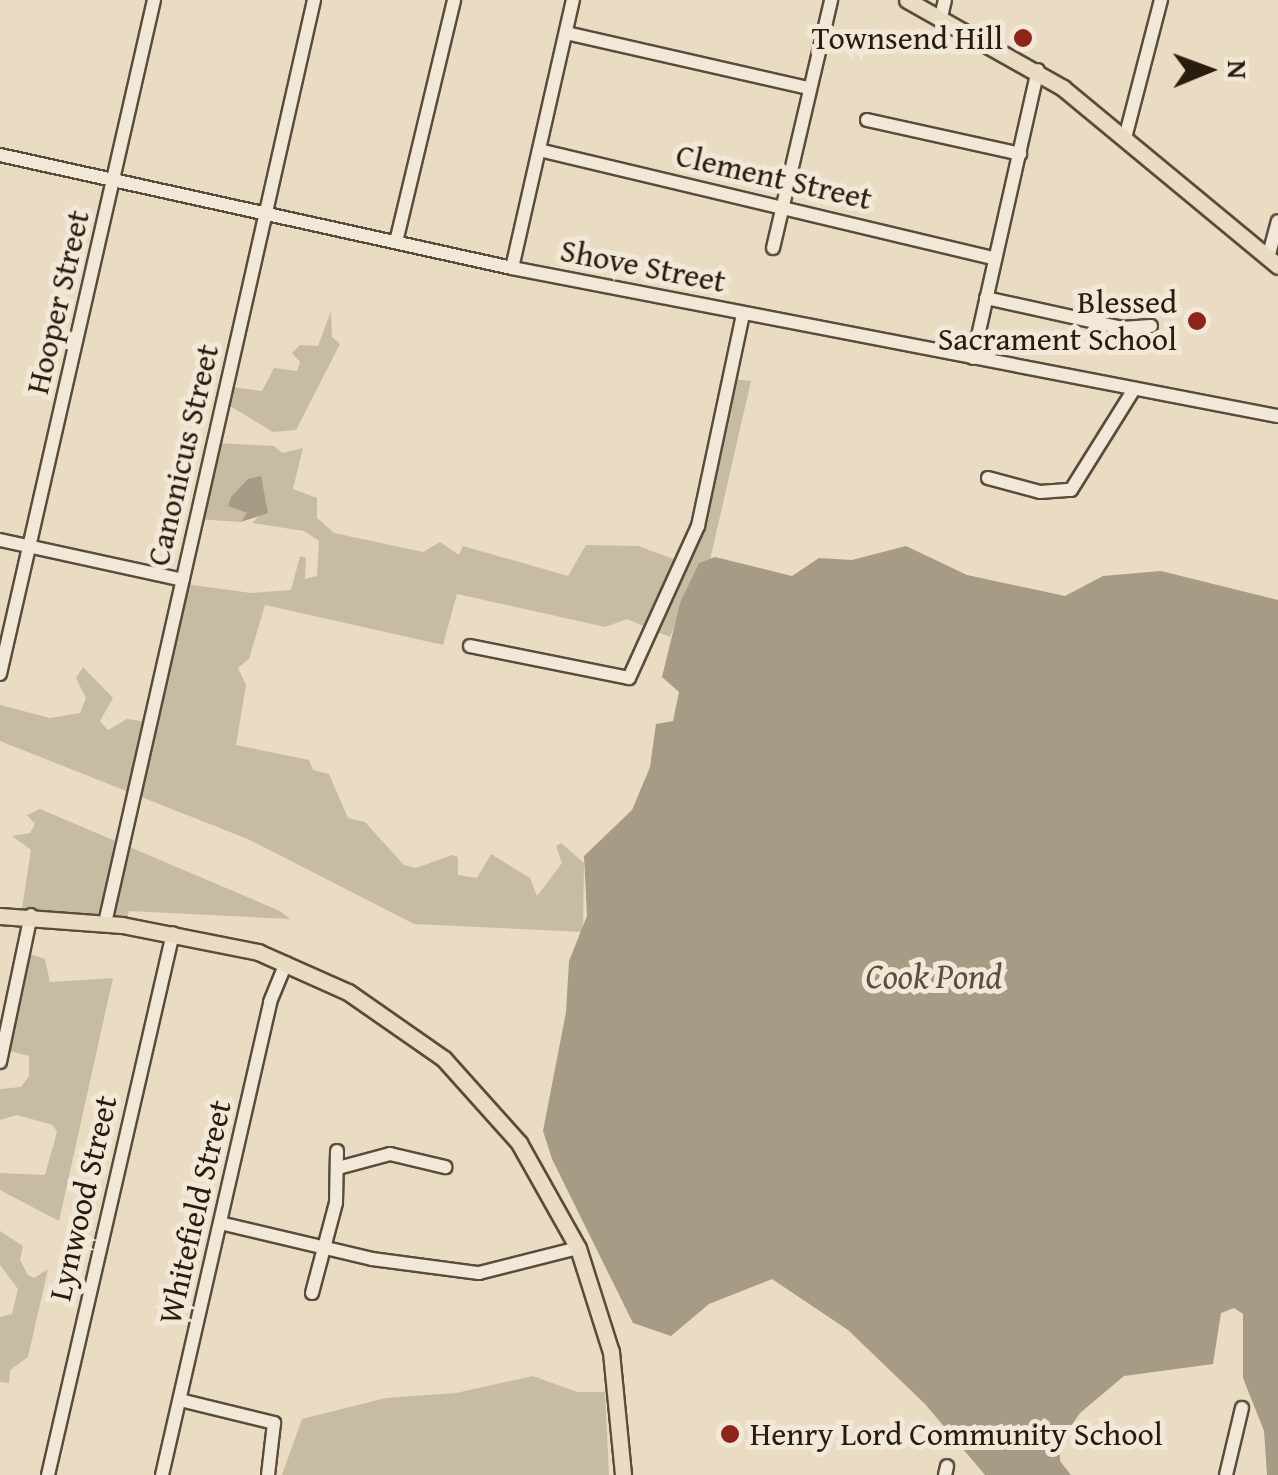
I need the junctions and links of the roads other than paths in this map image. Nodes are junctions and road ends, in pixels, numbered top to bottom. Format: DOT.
graph roads {
  1 [pos="154,0"];
  2 [pos="314,0"];
  3 [pos="454,0"];
  4 [pos="573,0"];
  5 [pos="831,0"];
  6 [pos="906,0"];
  7 [pos="945,0"];
  8 [pos="1161,0"];
  9 [pos="941,18"];
  10 [pos="566,34"];
  11 [pos="1038,70"];
  12 [pos="809,88"];
  13 [pos="866,120"];
  14 [pos="1125,138"];
  15 [pos="539,150"];
  16 [pos="0,154"];
  17 [pos="1020,154"];
  18 [pos="113,182"];
  19 [pos="783,207"];
  20 [pos="266,213"];
  21 [pos="1278,221"];
  22 [pos="396,242"];
  23 [pos="773,248"];
  24 [pos="995,259"];
  25 [pos="1273,262"];
  26 [pos="512,268"];
  27 [pos="986,298"];
  28 [pos="743,314"];
  29 [pos="1151,326"];
  30 [pos="973,358"];
  31 [pos="1134,388"];
  32 [pos="1278,416"];
  33 [pos="988,478"];
  34 [pos="0,540"];
  35 [pos="30,548"];
  36 [pos="183,580"];
  37 [pos="470,646"];
  38 [pos="0,674"];
  39 [pos="31,915"];
  40 [pos="0,916"];
  41 [pos="113,924"];
  42 [pos="172,933"];
  43 [pos="286,963"];
  44 [pos="0,1062"];
  45 [pos="337,1151"];
  46 [pos="445,1166"];
  47 [pos="338,1168"];
  48 [pos="220,1223"];
  49 [pos="324,1248"];
  50 [pos="578,1248"];
  51 [pos="312,1293"];
  52 [pos="180,1400"];
  53 [pos="1242,1408"];
  54 [pos="48,1475"];
  55 [pos="162,1475"];
  56 [pos="268,1475"];
  57 [pos="622,1475"];
  58 [pos="1226,1475"];
  1 -- 18 [label="street, Hooper Street"];
  2 -- 20 [label="street, Canonicus Street"];
  3 -- 22 [label="street"];
  4 -- 10 [label="street"];
  5 -- 12 [label="street"];
  6 -- 9 [label="main road"];
  7 -- 9 [label="street"];
  8 -- 14 [label="street"];
  9 -- 11 [label="main road"];
  10 -- 12 [label="street"];
  10 -- 15 [label="street"];
  11 -- 14 [label="main road"];
  11 -- 17 [label="street"];
  12 -- 19 [label="street"];
  13 -- 17 [label="street"];
  14 -- 25 [label="main road"];
  15 -- 19 [label="street, Clement Street"];
  15 -- 26 [label="street"];
  16 -- 18 [label="street, Shove Street"];
  17 -- 24 [label="street"];
  18 -- 20 [label="street, Shove Street"];
  18 -- 35 [label="street, Hooper Street"];
  19 -- 23 [label="street"];
  19 -- 24 [label="street, Clement Street"];
  20 -- 22 [label="street, Shove Street"];
  20 -- 36 [label="street, Canonicus Street"];
  21 -- 25 [label="street"];
  22 -- 26 [label="street, Shove Street"];
  24 -- 27 [label="street"];
  26 -- 28 [label="street, Shove Street"];
  27 -- 29 [label="street"];
  27 -- 30 [label="street"];
  28 -- 30 [label="street, Shove Street"];
  28 -- 37 [label="street"];
  30 -- 31 [label="street, Shove Street"];
  31 -- 32 [label="street, Shove Street"];
  31 -- 33 [label="street"];
  34 -- 35 [label="street"];
  35 -- 36 [label="street"];
  35 -- 38 [label="street, Hooper Street"];
  36 -- 41 [label="street, Canonicus Street"];
  39 -- 40 [label="main road"];
  39 -- 41 [label="main road"];
  39 -- 44 [label="street"];
  41 -- 42 [label="main road"];
  42 -- 43 [label="main road"];
  42 -- 54 [label="street, Lynwood Street"];
  43 -- 48 [label="street, Whitefield Street"];
  43 -- 50 [label="main road"];
  45 -- 47 [label="street"];
  46 -- 47 [label="street"];
  47 -- 49 [label="street"];
  48 -- 49 [label="street"];
  48 -- 52 [label="street, Whitefield Street"];
  49 -- 50 [label="street"];
  49 -- 51 [label="street"];
  50 -- 57 [label="main road"];
  52 -- 55 [label="street, Whitefield Street"];
  52 -- 56 [label="street"];
  53 -- 58 [label="street"];
}
